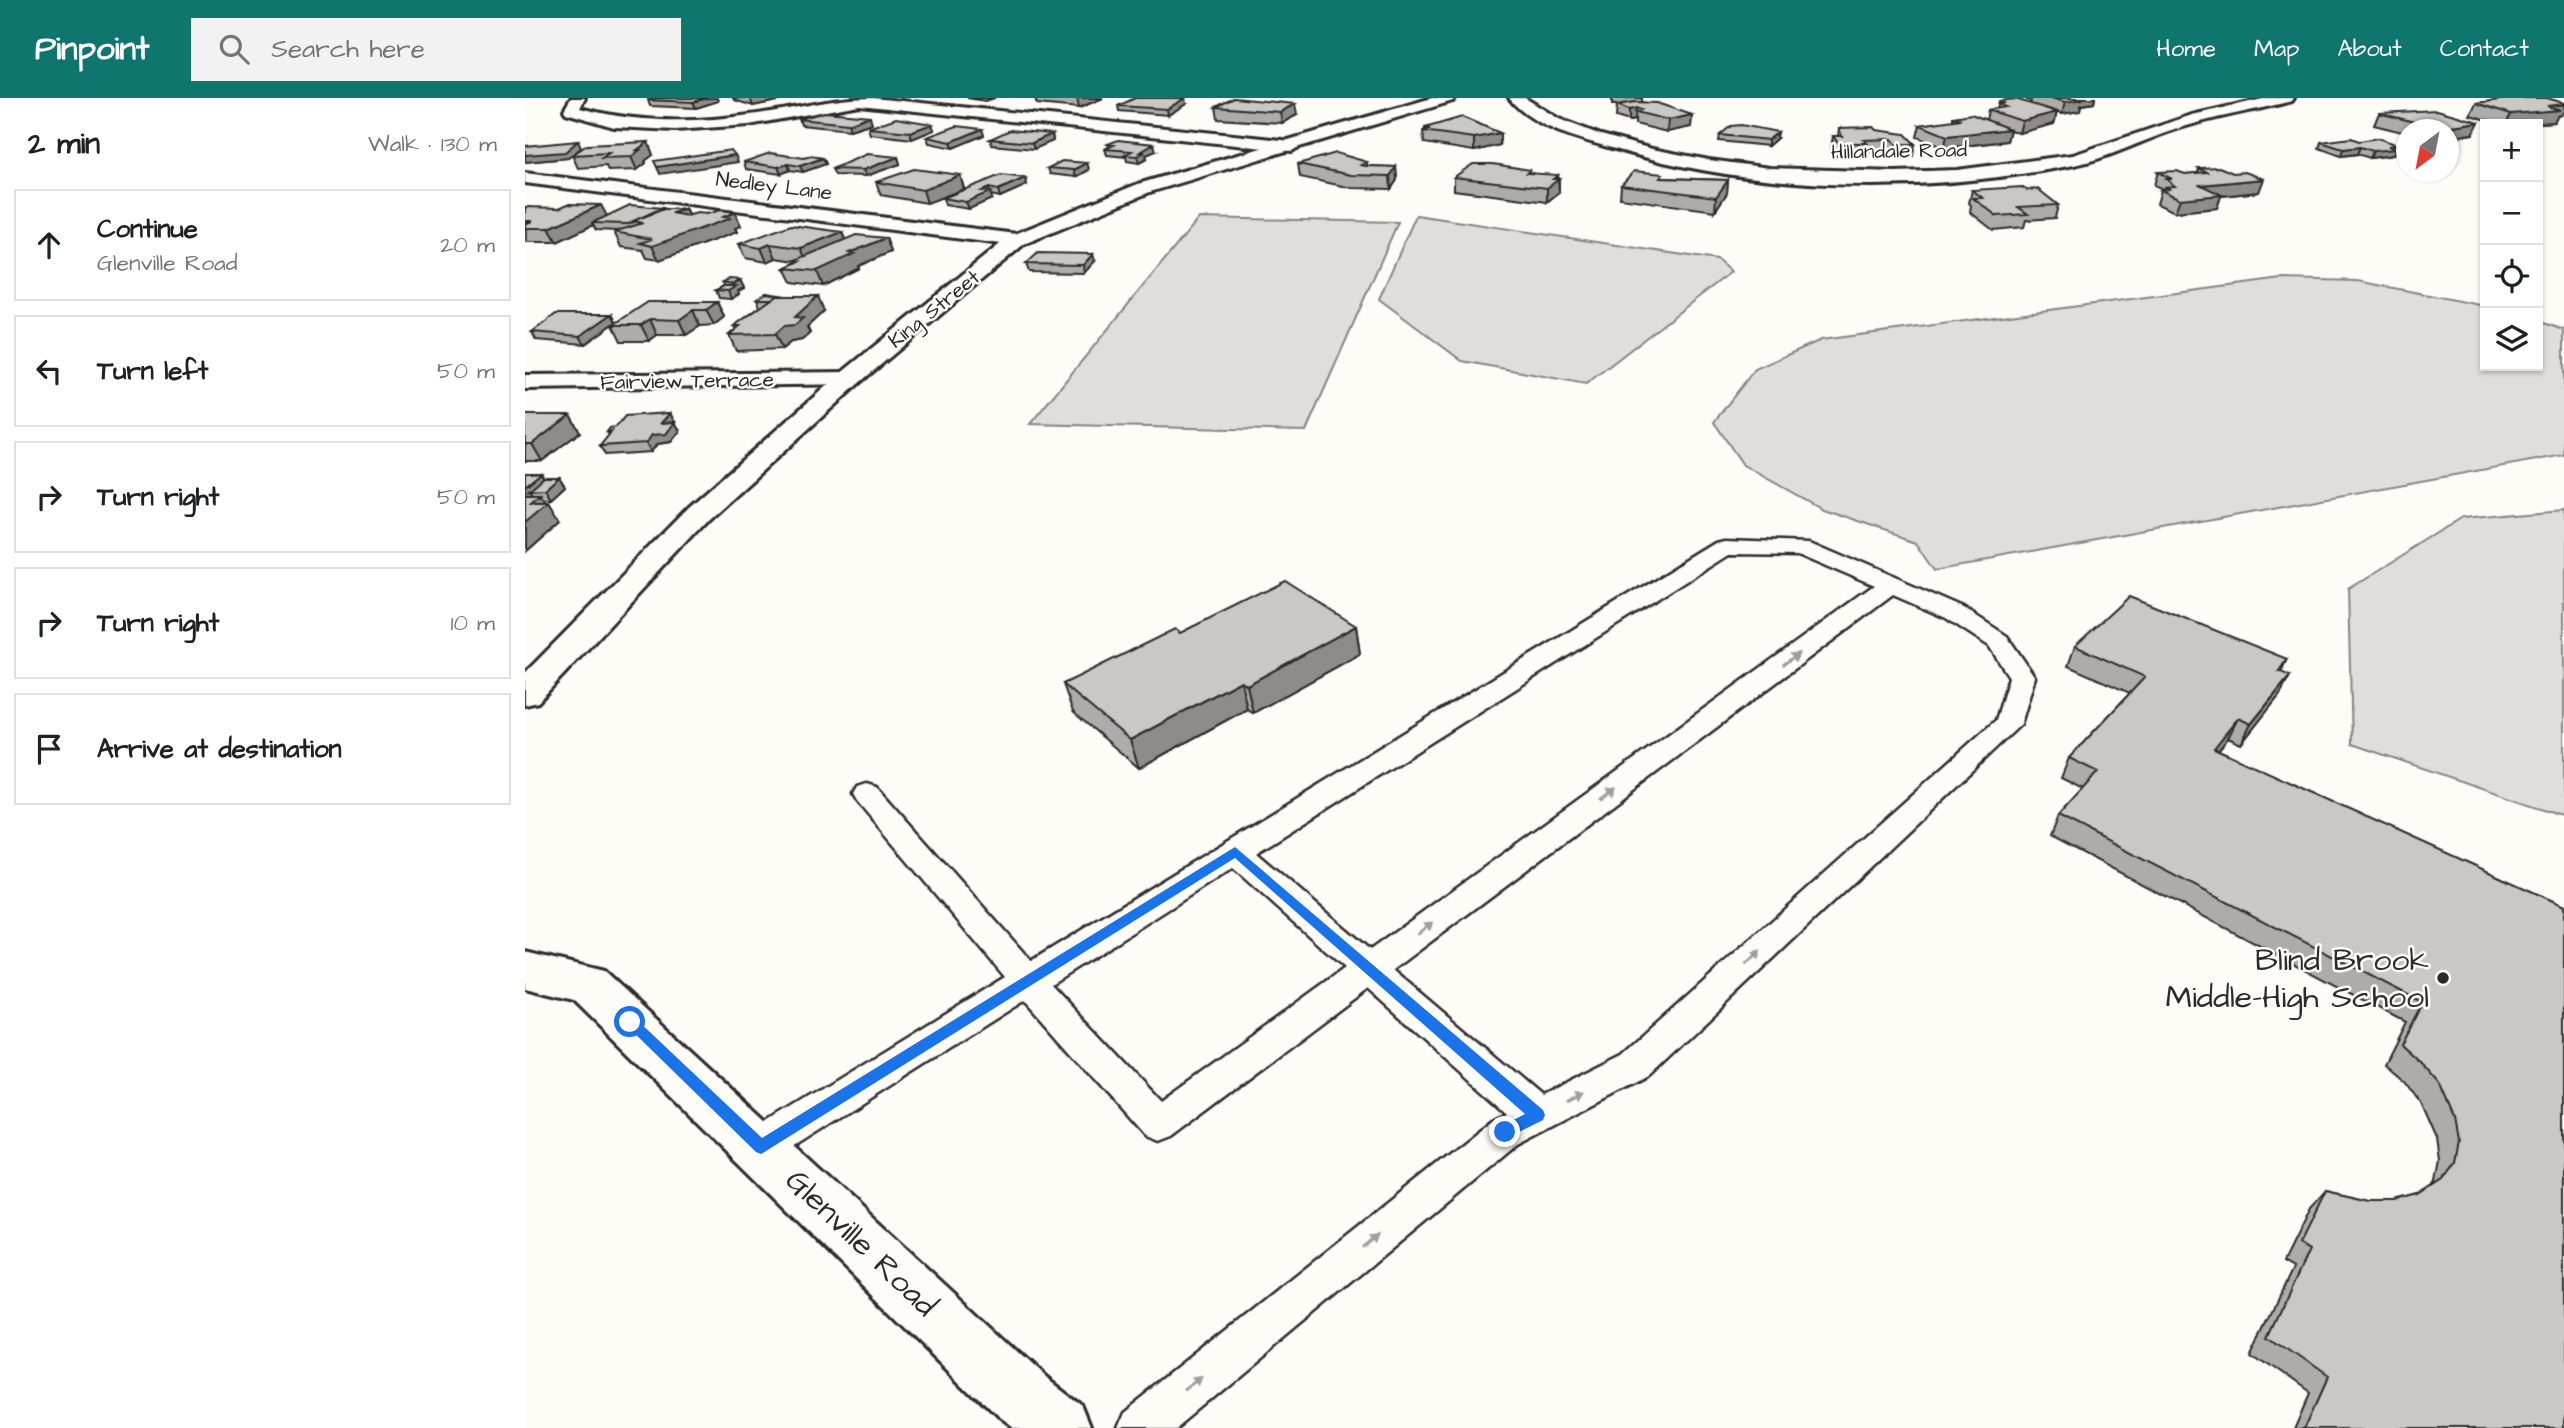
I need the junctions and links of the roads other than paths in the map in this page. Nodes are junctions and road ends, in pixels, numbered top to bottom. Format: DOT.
graph roads {
  1 [pos="578,98"];
  2 [pos="1448,98"];
  3 [pos="1516,98"];
  4 [pos="2287,98"];
  5 [pos="865,100"];
  6 [pos="1292,146"];
  7 [pos="525,178"];
  8 [pos="1017,240"];
  9 [pos="849,379"];
  10 [pos="525,382"];
  11 [pos="1891,585"];
  12 [pos="525,694"];
  13 [pos="867,794"];
  14 [pos="1235,852"];
  15 [pos="1370,969"];
  16 [pos="525,970"];
  17 [pos="1028,981"];
  18 [pos="1537,1115"];
  19 [pos="761,1147"];
  20 [pos="1061,1428"];
  21 [pos="1141,1428"];
  1 -- 5 [label="street"];
  2 -- 6 [label="street, King Street"];
  3 -- 4 [label="street, Hillandale Road"];
  5 -- 6 [label="street"];
  6 -- 8 [label="street, King Street"];
  7 -- 8 [label="street, Nedley Lane"];
  8 -- 9 [label="street, King Street"];
  9 -- 10 [label="street, Fairview Terrace"];
  9 -- 12 [label="street, King Street"];
  11 -- 14 [label="lane"];
  15 -- 11 [label="lane, one-way"];
  18 -- 11 [label="lane, one-way"];
  13 -- 17 [label="lane"];
  14 -- 15 [label="lane"];
  14 -- 17 [label="lane"];
  15 -- 17 [label="lane"];
  15 -- 18 [label="lane"];
  16 -- 19 [label="street, Glenville Road"];
  17 -- 19 [label="lane"];
  21 -- 18 [label="lane, one-way"];
  19 -- 20 [label="street, Glenville Road"];
}
